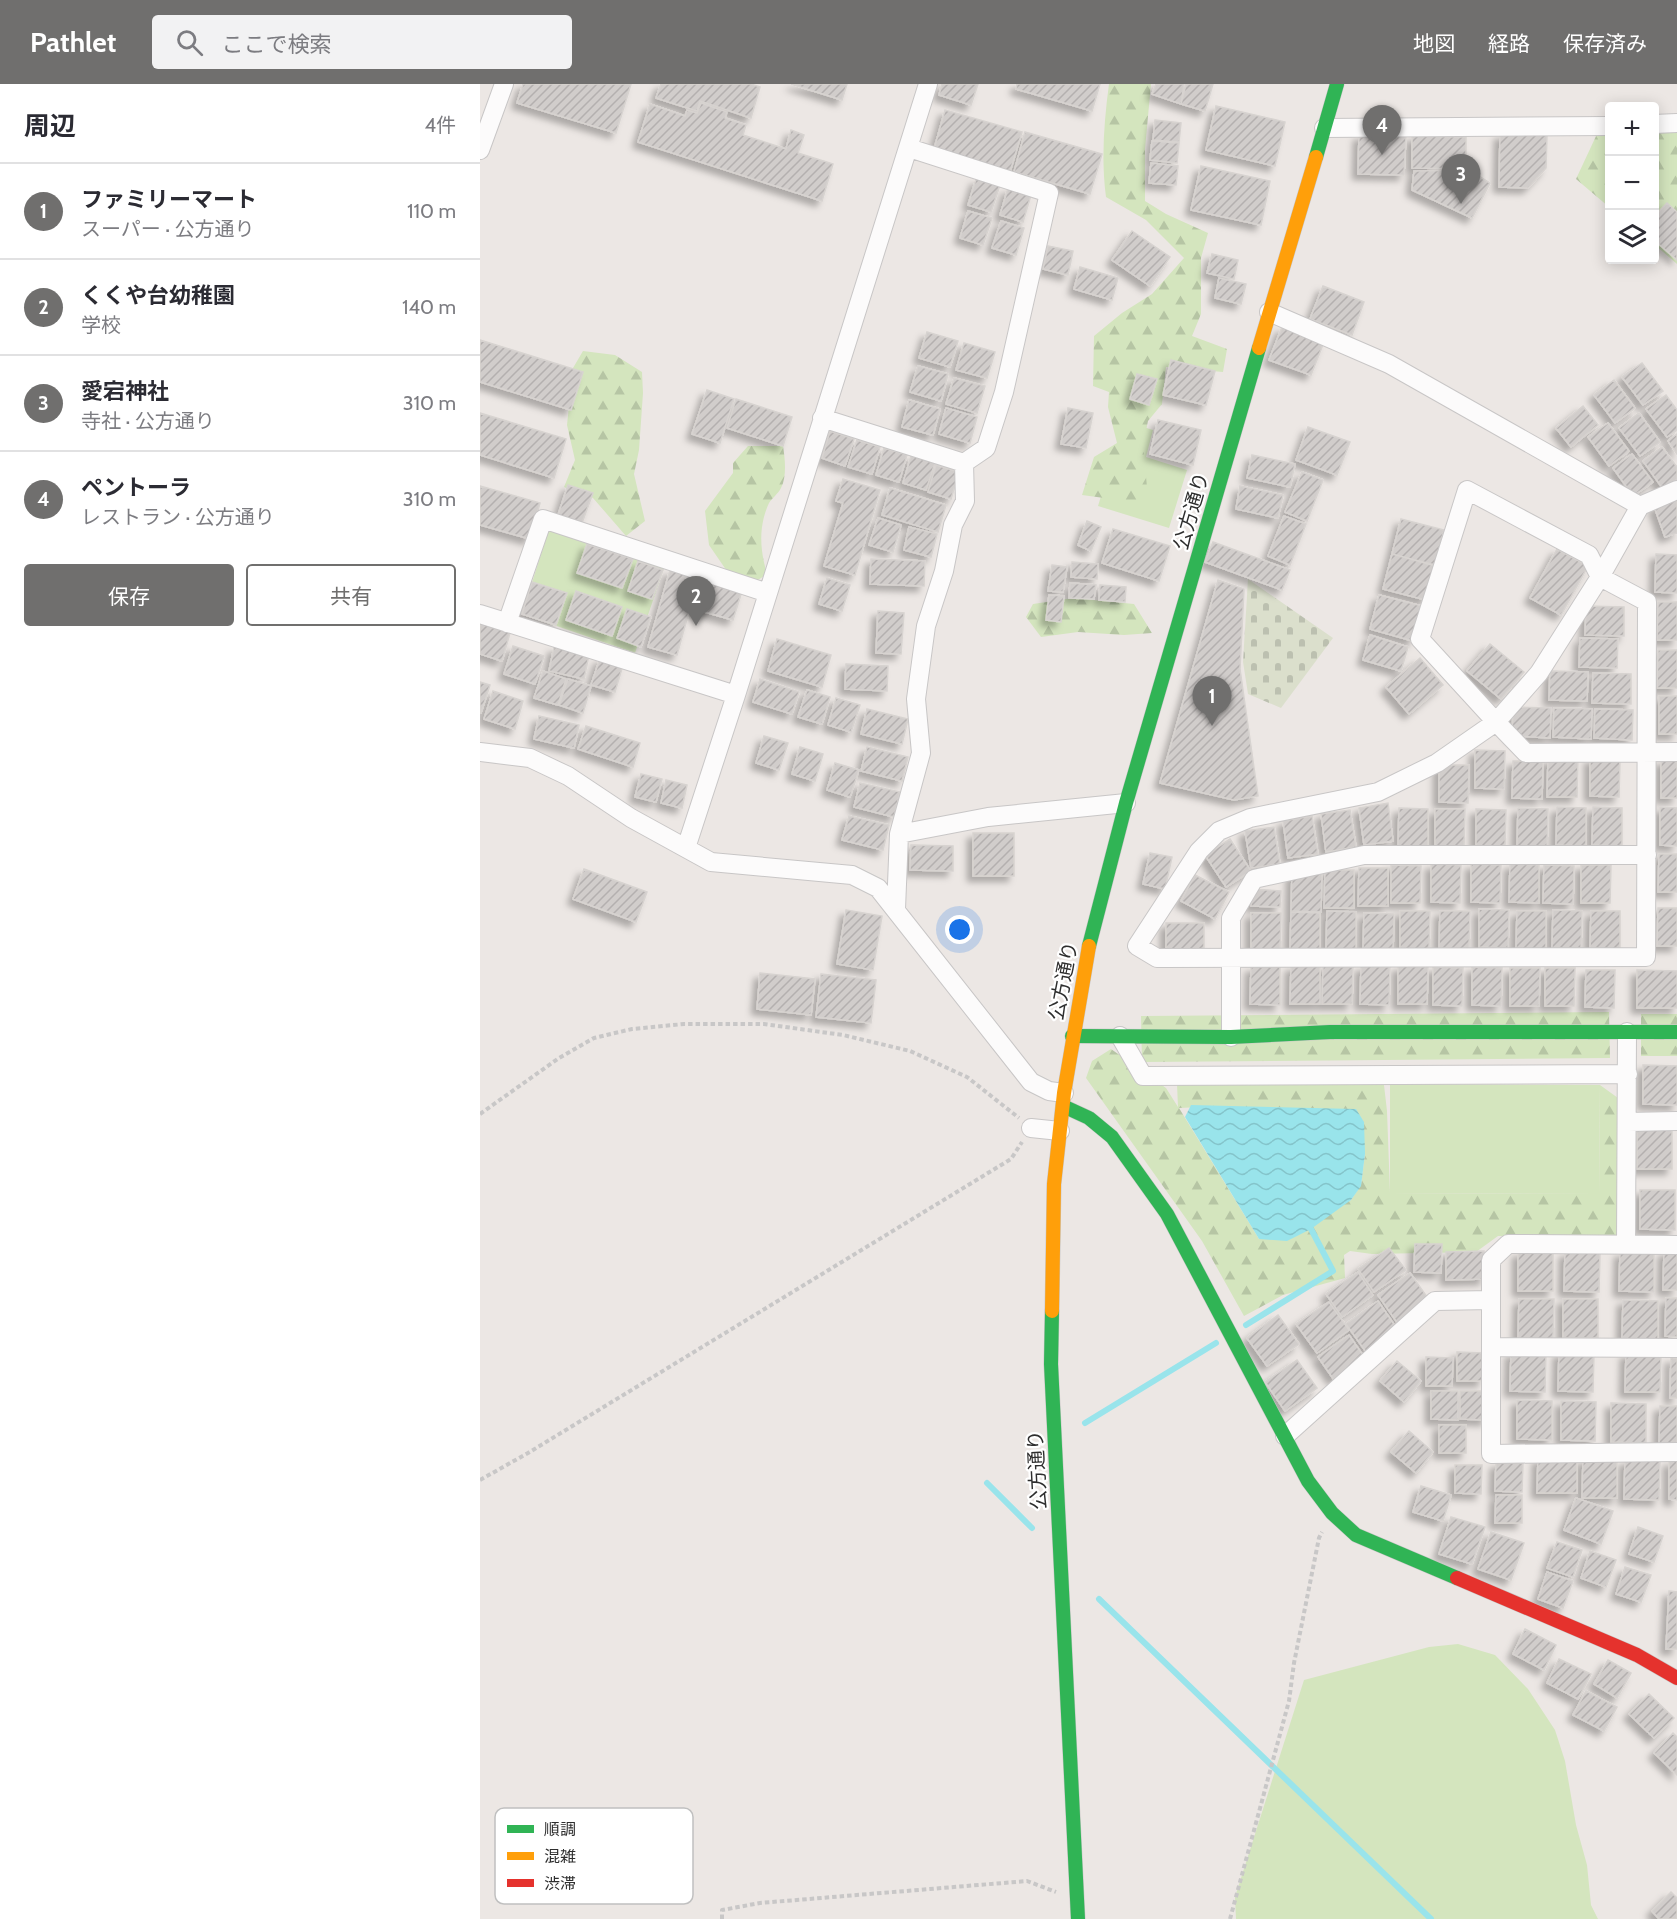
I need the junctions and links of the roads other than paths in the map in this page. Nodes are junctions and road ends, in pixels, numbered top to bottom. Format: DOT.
graph roads {
  1 [pos="504,84"];
  2 [pos="928,84"];
  3 [pos="1337,84"];
  4 [pos="486,112"];
  5 [pos="1677,123"];
  6 [pos="1659,124"];
  7 [pos="1605,126"];
  8 [pos="1324,128"];
  9 [pos="909,148"];
  10 [pos="480,150"];
  11 [pos="1269,312"];
  12 [pos="822,418"];
  13 [pos="964,463"];
  14 [pos="1677,490"];
  15 [pos="1640,506"];
  16 [pos="1600,577"];
  17 [pos="768,593"];
  18 [pos="480,614"];
  19 [pos="507,622"];
  20 [pos="736,695"];
  21 [pos="1496,722"];
  22 [pos="480,752"];
  23 [pos="1677,752"];
  24 [pos="1646,753"];
  25 [pos="1126,803"];
  26 [pos="899,834"];
  27 [pos="686,848"];
  28 [pos="1647,855"];
  29 [pos="896,909"];
  30 [pos="1231,958"];
  31 [pos="1627,1032"];
  32 [pos="1677,1032"];
  33 [pos="1072,1036"];
  34 [pos="1120,1036"];
  35 [pos="1231,1037"];
  36 [pos="1628,1074"];
  37 [pos="1064,1100"];
  38 [pos="1677,1121"];
  39 [pos="1628,1122"];
  40 [pos="1031,1128"];
  41 [pos="1060,1131"];
  42 [pos="1626,1245"];
  43 [pos="1677,1245"];
  44 [pos="1491,1300"];
  45 [pos="1491,1347"];
  46 [pos="1677,1348"];
  47 [pos="1285,1436"];
  48 [pos="1677,1452"];
  49 [pos="1675,1675"];
  50 [pos="1078,1919"];
  1 -- 4 [label="street"];
  2 -- 9 [label="street"];
  3 -- 8 [label="street, 公方通り"];
  4 -- 10 [label="street"];
  5 -- 6 [label="street"];
  7 -- 8 [label="street"];
  8 -- 11 [label="street, 公方通り"];
  9 -- 12 [label="street"];
  9 -- 13 [label="street"];
  11 -- 15 [label="street"];
  11 -- 25 [label="street, 公方通り"];
  12 -- 13 [label="street"];
  12 -- 17 [label="street"];
  13 -- 26 [label="street"];
  14 -- 15 [label="street"];
  15 -- 16 [label="street"];
  16 -- 21 [label="street"];
  16 -- 21 [label="street"];
  16 -- 24 [label="street"];
  17 -- 19 [label="street"];
  17 -- 20 [label="street"];
  18 -- 19 [label="street"];
  19 -- 20 [label="street"];
  20 -- 27 [label="street"];
  21 -- 24 [label="street"];
  21 -- 30 [label="street"];
  22 -- 27 [label="street"];
  23 -- 24 [label="street"];
  24 -- 28 [label="street"];
  25 -- 26 [label="street"];
  25 -- 33 [label="street, 公方通り"];
  26 -- 29 [label="street"];
  27 -- 29 [label="street"];
  28 -- 30 [label="street"];
  28 -- 30 [label="street"];
  29 -- 37 [label="street"];
  30 -- 35 [label="street"];
  31 -- 32 [label="street"];
  31 -- 35 [label="street"];
  31 -- 36 [label="street"];
  33 -- 34 [label="street"];
  33 -- 37 [label="street, 公方通り"];
  34 -- 35 [label="street"];
  34 -- 36 [label="street"];
  36 -- 39 [label="street"];
  37 -- 41 [label="street, 公方通り"];
  37 -- 47 [label="street"];
  38 -- 39 [label="street"];
  39 -- 42 [label="street"];
  40 -- 41 [label="street"];
  41 -- 50 [label="street, 公方通り"];
  42 -- 43 [label="street"];
  42 -- 44 [label="street"];
  44 -- 45 [label="street"];
  44 -- 47 [label="street"];
  45 -- 46 [label="street"];
  45 -- 48 [label="street"];
  47 -- 49 [label="street"];
}
